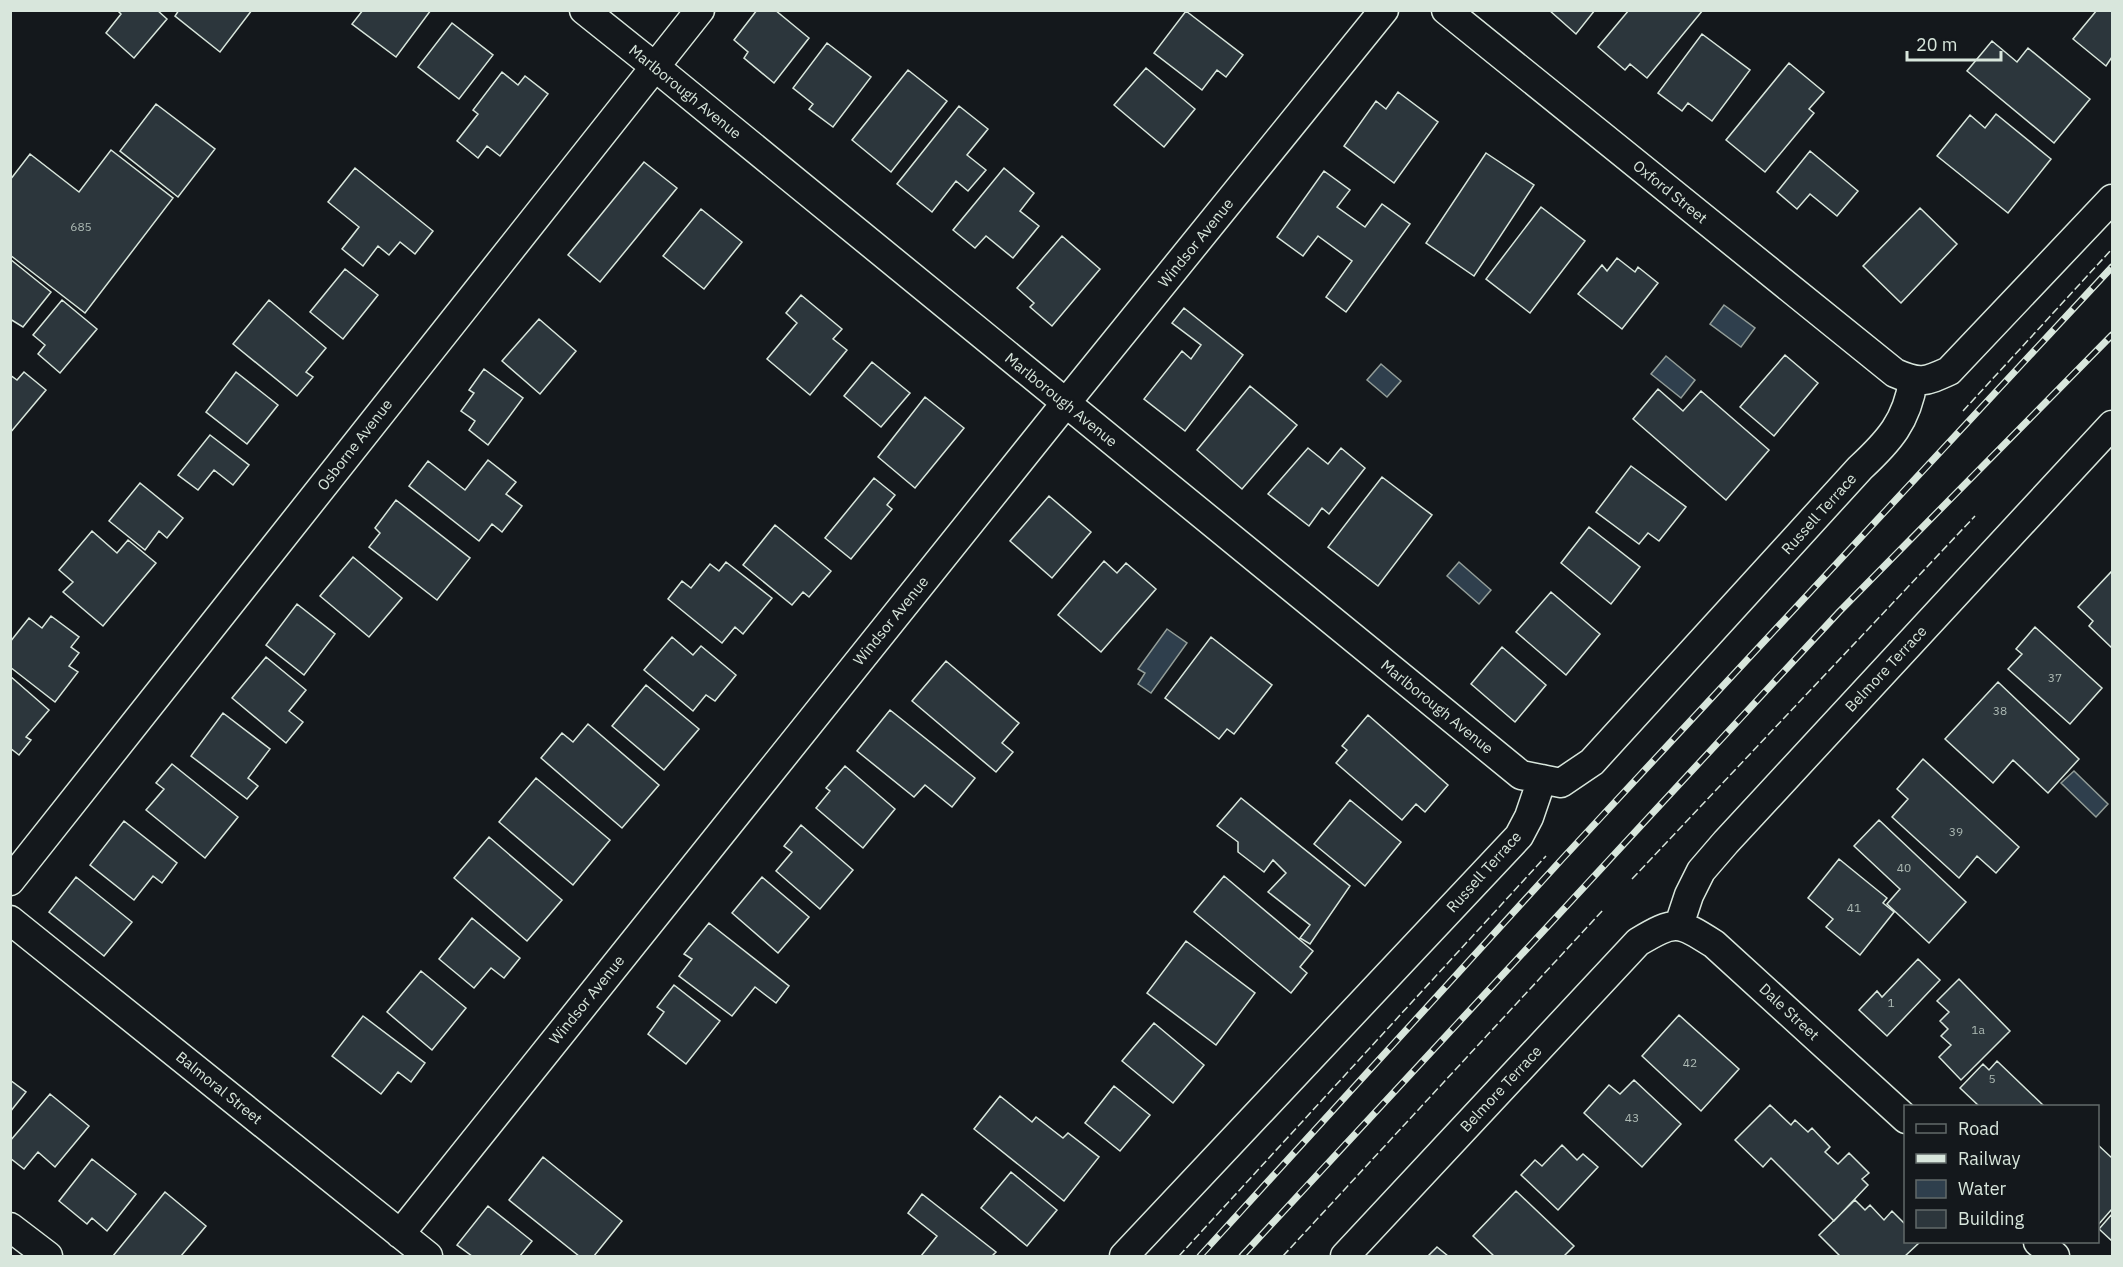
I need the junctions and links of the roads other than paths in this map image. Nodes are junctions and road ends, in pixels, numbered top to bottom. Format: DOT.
graph roads {
  1 [pos="584,10"];
  2 [pos="700,10"];
  3 [pos="1384,10"];
  4 [pos="1446,10"];
  5 [pos="654,66"];
  6 [pos="2112,199"];
  7 [pos="1904,377"];
  8 [pos="1065,404"];
  9 [pos="2112,425"];
  10 [pos="1542,779"];
  11 [pos="10,881"];
  12 [pos="10,920"];
  13 [pos="1670,927"];
  14 [pos="1904,1118"];
  15 [pos="10,1227"];
  16 [pos="400,1234"];
  17 [pos="2039,1243"];
  18 [pos="48,1257"];
  19 [pos="428,1257"];
  20 [pos="1124,1257"];
  21 [pos="1345,1257"];
  22 [pos="2055,1257"];
  1 -- 5 [label="street, Marlborough Avenue"];
  2 -- 5 [label="street, Osborne Avenue"];
  3 -- 8 [label="street, Windsor Avenue"];
  4 -- 7 [label="street, Oxford Street"];
  5 -- 8 [label="street, Marlborough Avenue"];
  5 -- 11 [label="street, Osborne Avenue"];
  6 -- 7 [label="street"];
  7 -- 10 [label="street, Russell Terrace"];
  8 -- 10 [label="street, Marlborough Avenue"];
  8 -- 16 [label="street, Windsor Avenue"];
  9 -- 13 [label="street, Belmore Terrace"];
  10 -- 20 [label="street, Russell Terrace"];
  12 -- 16 [label="street, Balmoral Street"];
  13 -- 14 [label="street, Dale Street"];
  13 -- 21 [label="street, Belmore Terrace"];
  15 -- 18 [label="street"];
  16 -- 19 [label="street, Balmoral Street"];
  17 -- 22 [label="street"];
}
